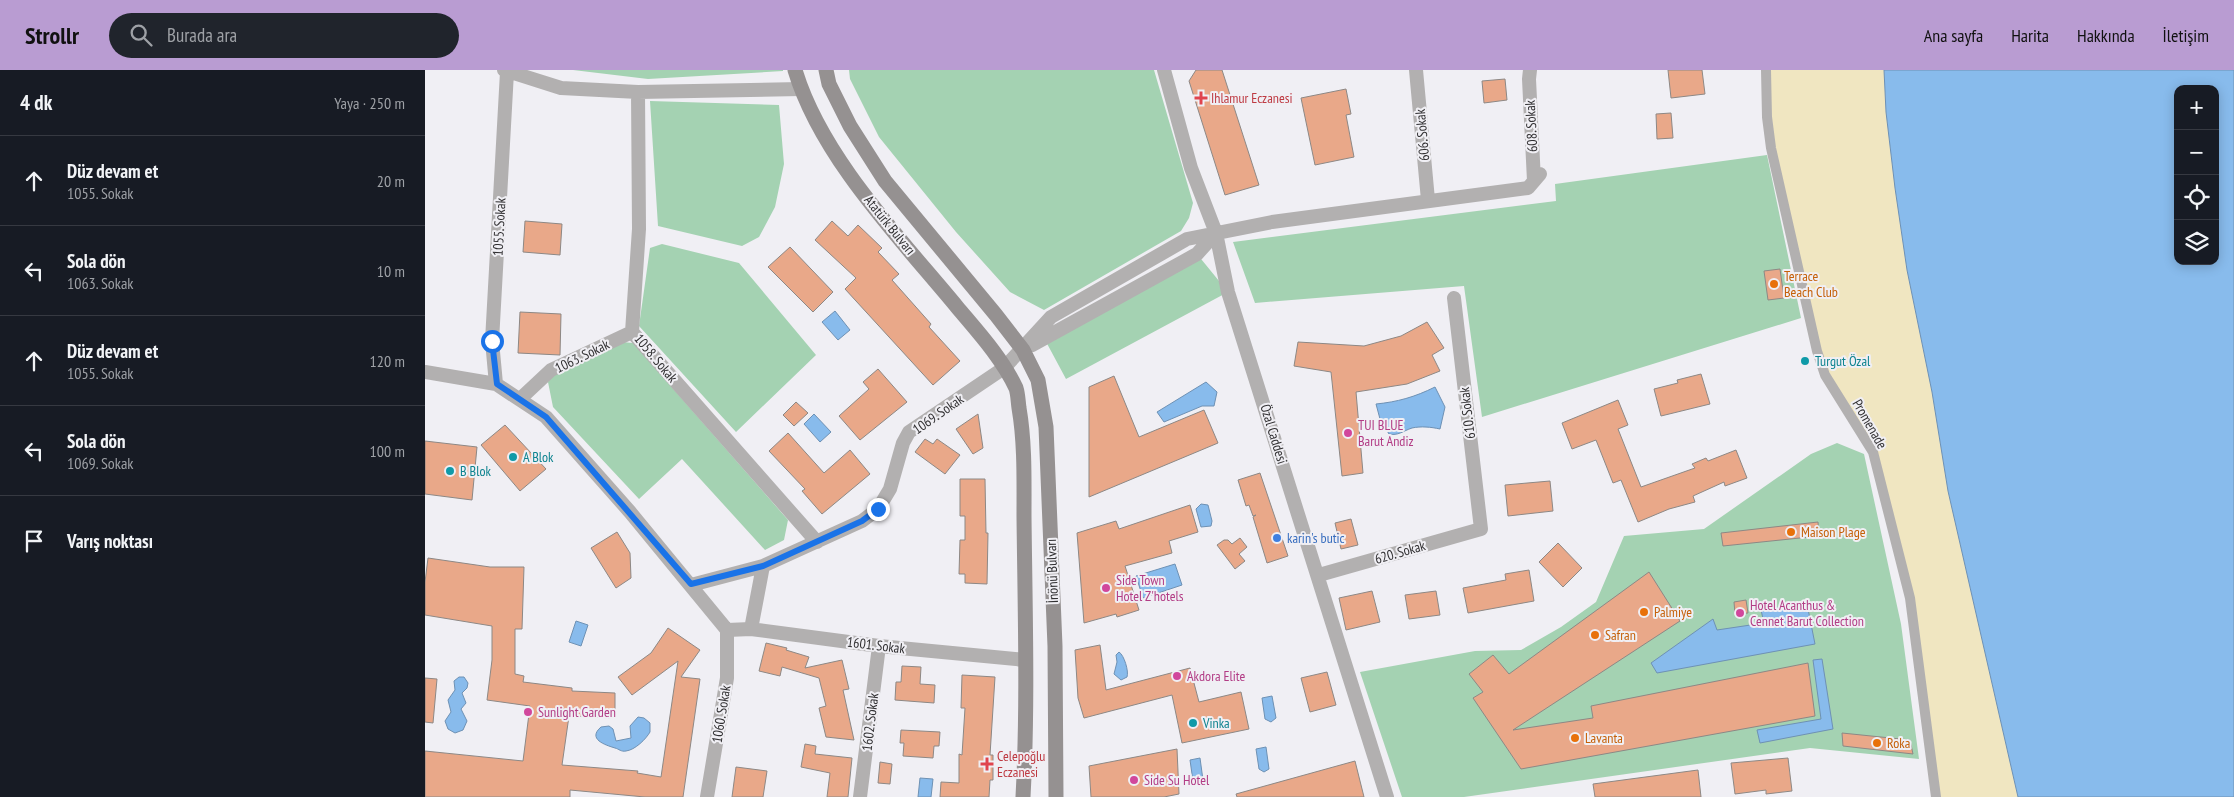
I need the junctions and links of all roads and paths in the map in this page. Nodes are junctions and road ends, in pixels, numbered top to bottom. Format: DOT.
graph roads {
  1 [pos="795,70"];
  2 [pos="826,70"];
  3 [pos="1164,70"];
  4 [pos="1417,70"];
  5 [pos="1421,70"];
  6 [pos="1530,70"];
  7 [pos="1766,70"];
  8 [pos="507,71"];
  9 [pos="801,89"];
  10 [pos="638,92"];
  11 [pos="1428,200"];
  12 [pos="1216,233"];
  13 [pos="1453,298"];
  14 [pos="632,332"];
  15 [pos="1023,350"];
  16 [pos="1005,368"];
  17 [pos="425,372"];
  18 [pos="497,384"];
  19 [pos="520,399"];
  20 [pos="1481,529"];
  21 [pos="817,542"];
  22 [pos="763,566"];
  23 [pos="1319,575"];
  24 [pos="691,584"];
  25 [pos="751,629"];
  26 [pos="727,630"];
  27 [pos="879,646"];
  28 [pos="1025,660"];
  29 [pos="707,797"];
  30 [pos="861,797"];
  31 [pos="1023,797"];
  32 [pos="1056,797"];
  33 [pos="1387,797"];
  34 [pos="1936,797"];
  1 -- 9 [label="main road, Atatürk Bulvarı"];
  2 -- 15 [label="main road, Atatürk Bulvarı"];
  3 -- 12 [label="street, Özal Caddesi"];
  4 -- 5 [label="street"];
  4 -- 11 [label="street, 606. Sokak"];
  6 -- 11 [label="street, 608. Sokak"];
  7 -- 34 [label="street, Promenade"];
  8 -- 10 [label="street"];
  8 -- 18 [label="street, 1055. Sokak"];
  9 -- 10 [label="street"];
  9 -- 16 [label="main road, Atatürk Bulvarı"];
  10 -- 14 [label="street, 1058. Sokak"];
  11 -- 12 [label="street"];
  12 -- 15 [label="street, 1069. Sokak"];
  12 -- 23 [label="street, Özal Caddesi"];
  13 -- 20 [label="street, 610. Sokak"];
  14 -- 19 [label="street, 1063. Sokak"];
  14 -- 21 [label="street, 1058. Sokak"];
  15 -- 16 [label="street, 1069. Sokak"];
  15 -- 32 [label="main road, İnönü Bulvarı"];
  16 -- 21 [label="street, 1069. Sokak"];
  16 -- 28 [label="main road, İnönü Bulvarı"];
  17 -- 18 [label="street"];
  18 -- 19 [label="street"];
  19 -- 24 [label="street"];
  20 -- 23 [label="street, 620. Sokak"];
  21 -- 22 [label="street, 1069. Sokak"];
  22 -- 24 [label="street, 1069. Sokak"];
  22 -- 25 [label="street"];
  23 -- 33 [label="street, Özal Caddesi"];
  24 -- 26 [label="street"];
  25 -- 26 [label="street, 1601. Sokak"];
  25 -- 27 [label="street, 1601. Sokak"];
  26 -- 29 [label="street, 1060. Sokak"];
  27 -- 28 [label="street, 1601. Sokak"];
  27 -- 30 [label="street, 1602. Sokak"];
  28 -- 31 [label="main road, İnönü Bulvarı"];
}
